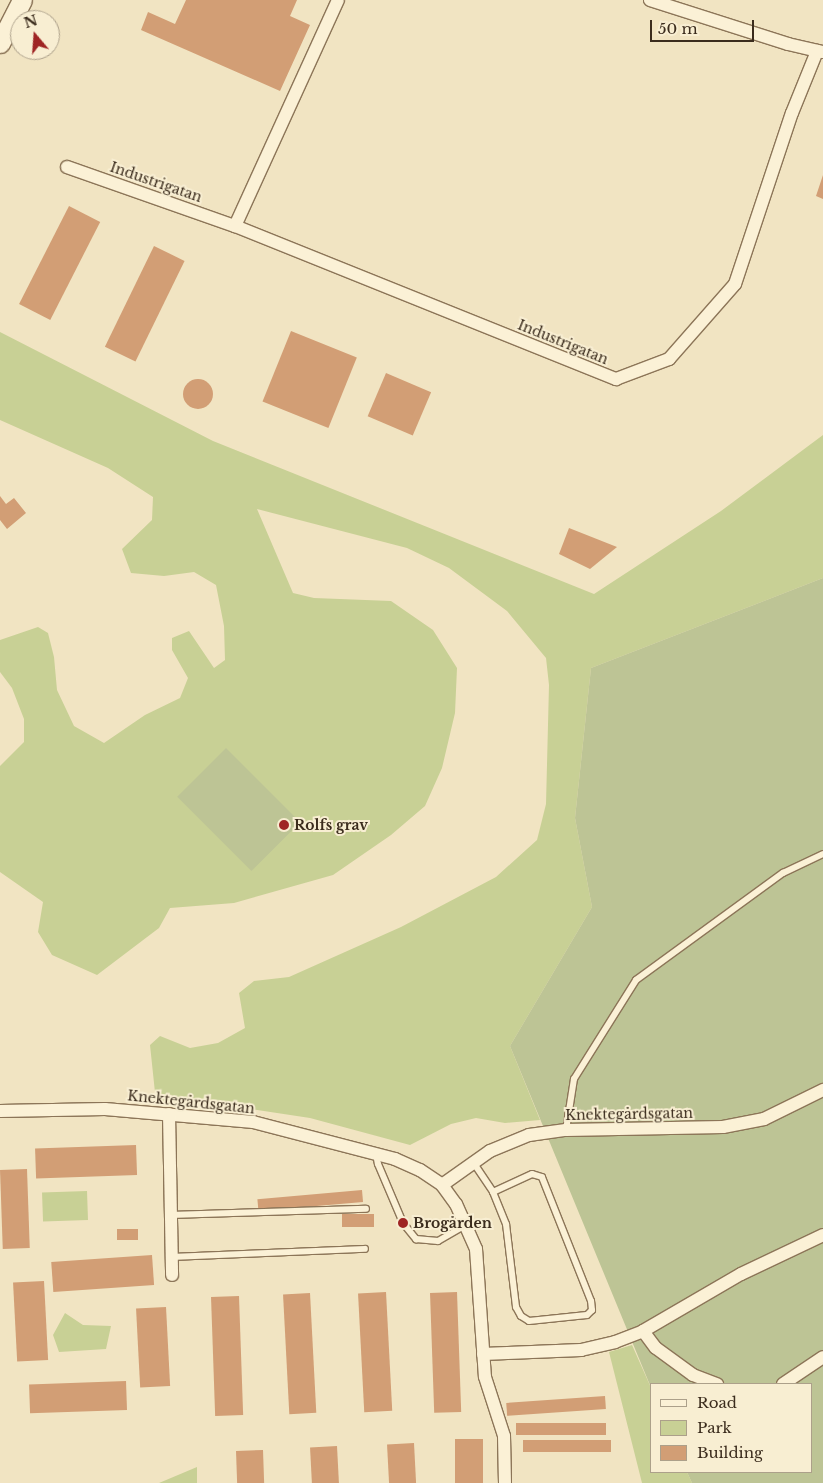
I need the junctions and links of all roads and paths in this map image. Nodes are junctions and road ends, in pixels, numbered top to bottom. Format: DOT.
graph roads {
  1 [pos="22,0"];
  2 [pos="338,0"];
  3 [pos="650,0"];
  4 [pos="0,44"];
  5 [pos="820,51"];
  6 [pos="67,167"];
  7 [pos="235,226"];
  8 [pos="823,854"];
  9 [pos="823,1090"];
  10 [pos="0,1111"];
  11 [pos="168,1114"];
  12 [pos="566,1130"];
  13 [pos="376,1153"];
  14 [pos="473,1162"];
  15 [pos="442,1185"];
  16 [pos="493,1192"];
  17 [pos="366,1209"];
  18 [pos="170,1215"];
  19 [pos="467,1224"];
  20 [pos="823,1235"];
  21 [pos="365,1249"];
  22 [pos="171,1257"];
  23 [pos="172,1275"];
  24 [pos="643,1331"];
  25 [pos="483,1354"];
  26 [pos="823,1356"];
  27 [pos="714,1383"];
  28 [pos="784,1383"];
  29 [pos="505,1483"];
  1 -- 4 [label="main road"];
  2 -- 7 [label="street"];
  3 -- 5 [label="street"];
  5 -- 7 [label="street, Industrigatan"];
  6 -- 7 [label="street, Industrigatan"];
  8 -- 12 [label="lane"];
  9 -- 12 [label="street, Knektegårdsgatan"];
  10 -- 11 [label="street, Knektegårdsgatan"];
  11 -- 13 [label="street, Knektegårdsgatan"];
  11 -- 18 [label="street"];
  12 -- 14 [label="street, Knektegårdsgatan"];
  13 -- 15 [label="street, Knektegårdsgatan"];
  13 -- 19 [label="lane"];
  14 -- 15 [label="street, Knektegårdsgatan"];
  14 -- 16 [label="lane"];
  15 -- 19 [label="street, Knektegårdsgatan"];
  16 -- 16 [label="lane"];
  17 -- 18 [label="lane"];
  18 -- 22 [label="street"];
  19 -- 25 [label="street, Knektegårdsgatan"];
  20 -- 24 [label="street"];
  21 -- 22 [label="lane"];
  22 -- 23 [label="street"];
  24 -- 25 [label="street"];
  24 -- 27 [label="street"];
  25 -- 29 [label="street, Knektegårdsgatan"];
  26 -- 28 [label="street"];
}
